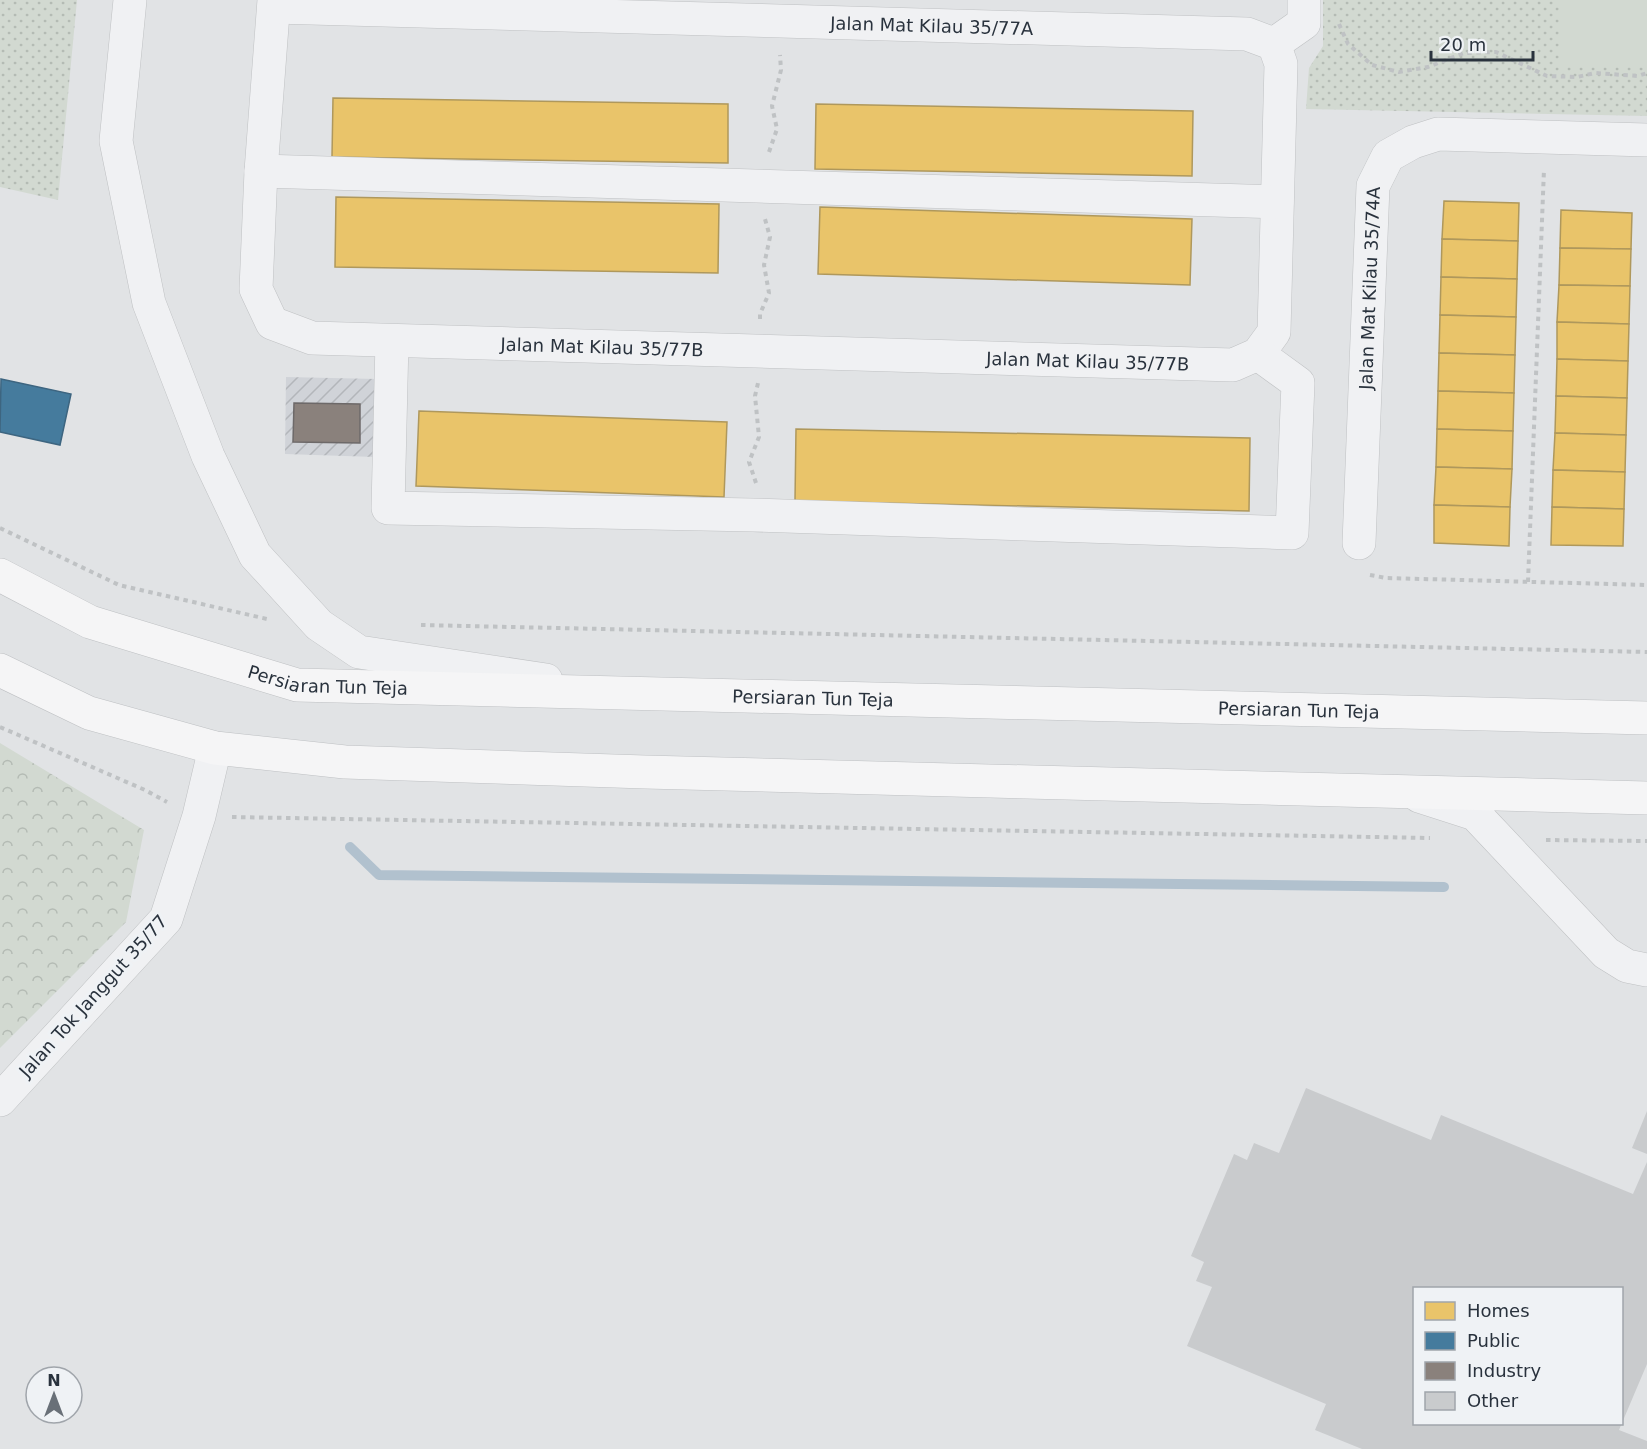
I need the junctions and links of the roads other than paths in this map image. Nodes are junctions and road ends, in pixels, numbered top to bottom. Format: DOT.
graph roads {
  1 [pos="130,0"];
  2 [pos="1304,0"];
  3 [pos="274,4"];
  4 [pos="1274,44"];
  5 [pos="1647,140"];
  6 [pos="261,171"];
  7 [pos="1277,202"];
  8 [pos="392,341"];
  9 [pos="1258,354"];
  10 [pos="1359,543"];
  11 [pos="0,575"];
  12 [pos="0,670"];
  13 [pos="626,692"];
  14 [pos="1647,718"];
  15 [pos="215,747"];
  16 [pos="1408,792"];
  17 [pos="1647,798"];
  18 [pos="1647,970"];
  19 [pos="0,1100"];
  1 -- 13 [label="street"];
  2 -- 4 [label="street"];
  3 -- 4 [label="street, Jalan Mat Kilau 35/77A"];
  3 -- 6 [label="street, Jalan Mat Kilau 35/77B"];
  4 -- 7 [label="street"];
  5 -- 10 [label="street, Jalan Mat Kilau 35/74A"];
  6 -- 7 [label="street"];
  6 -- 8 [label="street, Jalan Mat Kilau 35/77B"];
  7 -- 9 [label="street"];
  8 -- 9 [label="street, Jalan Mat Kilau 35/77B"];
  8 -- 9 [label="street"];
  11 -- 13 [label="main road, Persiaran Tun Teja"];
  12 -- 15 [label="main road"];
  13 -- 14 [label="main road, Persiaran Tun Teja"];
  15 -- 16 [label="main road"];
  15 -- 19 [label="street, Jalan Tok Janggut 35/77"];
  16 -- 17 [label="main road"];
  16 -- 18 [label="street"];
}
